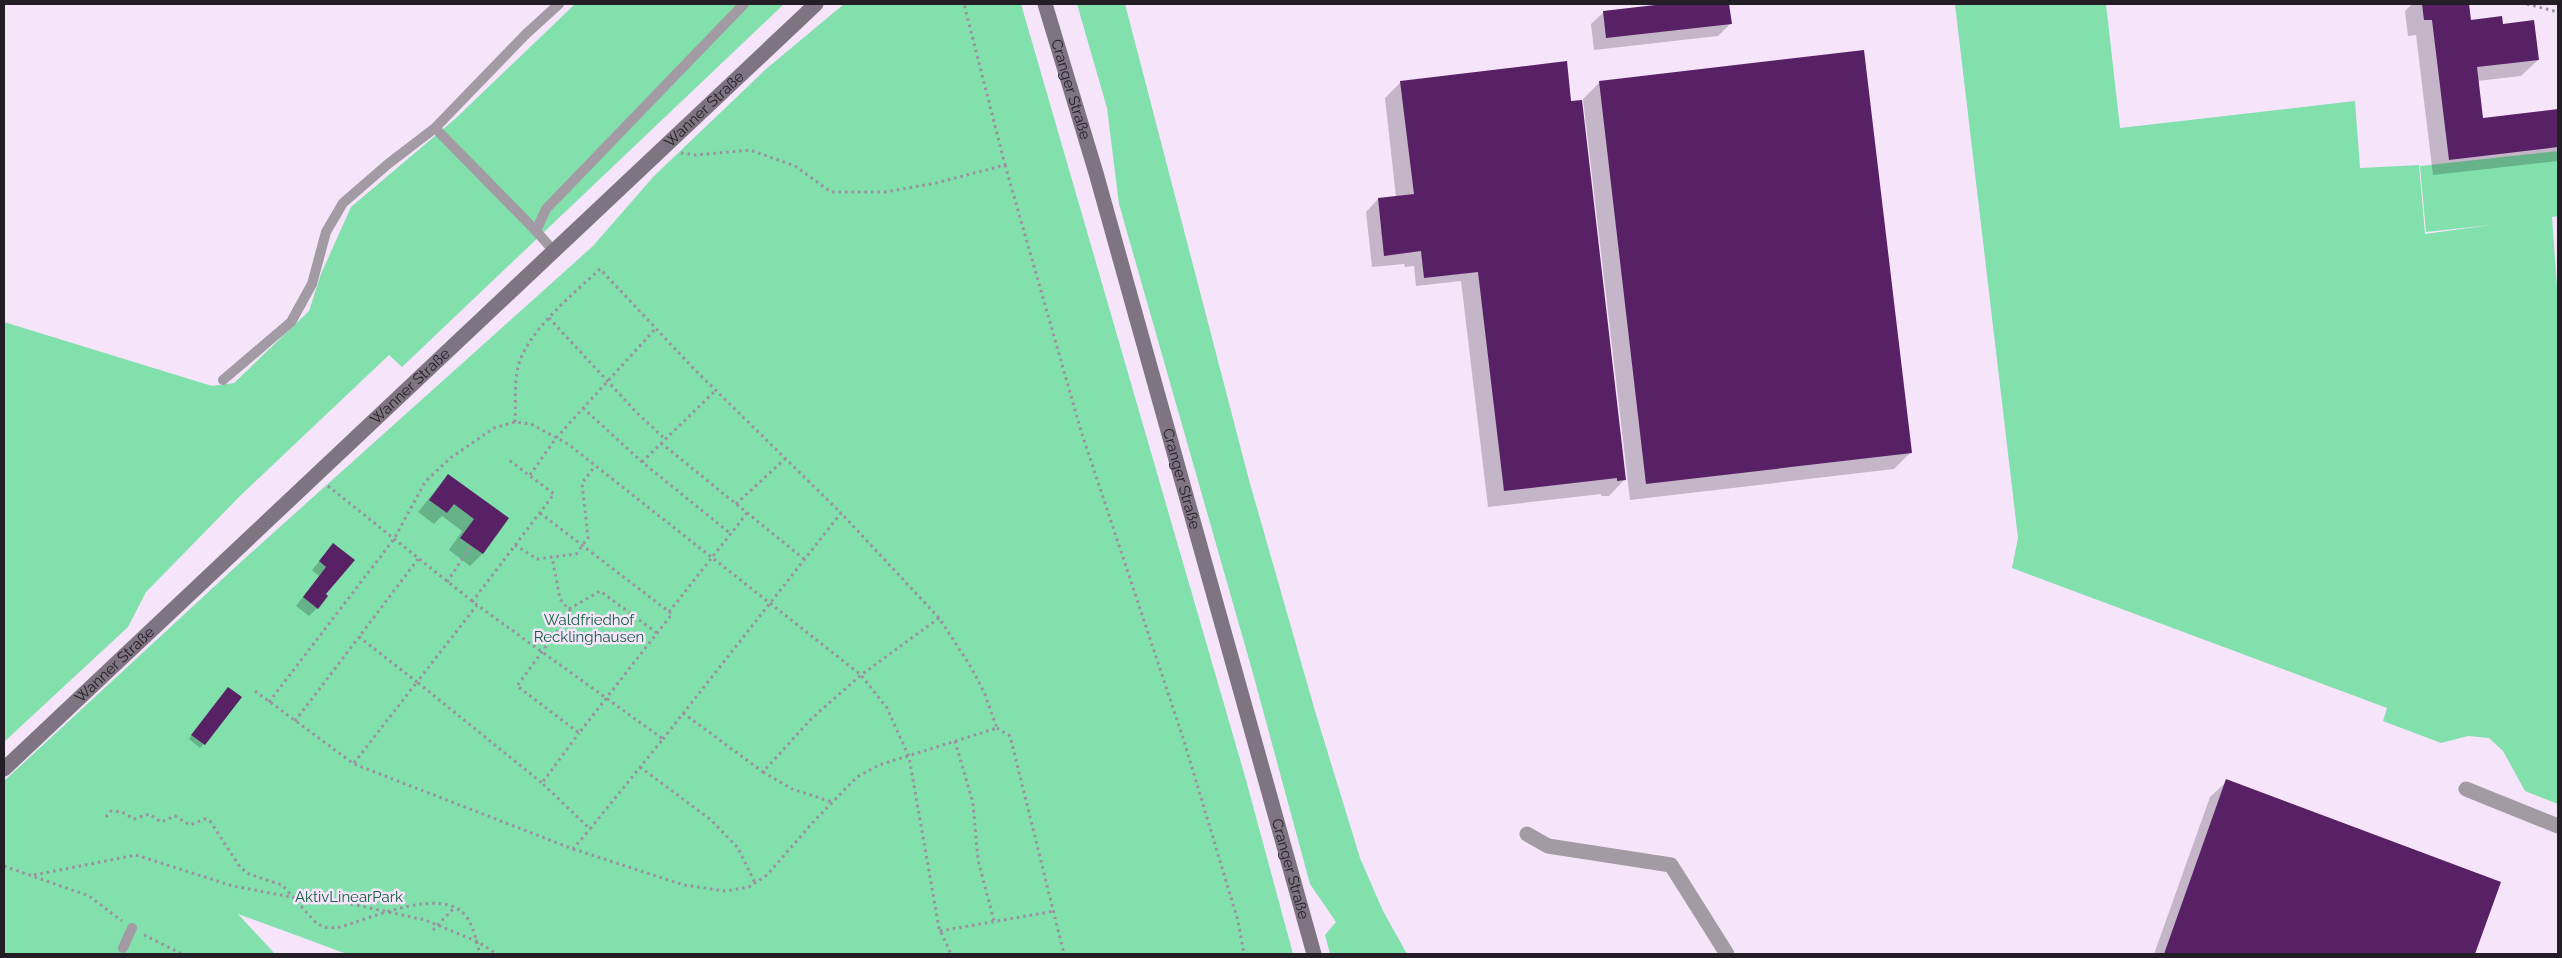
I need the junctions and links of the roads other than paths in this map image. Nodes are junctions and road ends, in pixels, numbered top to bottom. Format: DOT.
graph roads {
  1 [pos="560,4"];
  2 [pos="744,4"];
  3 [pos="816,4"];
  4 [pos="1045,4"];
  5 [pos="435,128"];
  6 [pos="536,230"];
  7 [pos="553,250"];
  8 [pos="223,380"];
  9 [pos="4,769"];
  10 [pos="2466,789"];
  11 [pos="2558,826"];
  12 [pos="1527,834"];
  13 [pos="132,928"];
  14 [pos="123,948"];
  15 [pos="1314,954"];
  16 [pos="1727,954"];
  1 -- 5 [label="lane"];
  2 -- 6 [label="lane"];
  3 -- 7 [label="street, Wanner Straße"];
  4 -- 15 [label="street, Cranger Straße"];
  5 -- 6 [label="lane"];
  5 -- 8 [label="lane"];
  6 -- 7 [label="lane"];
  7 -- 9 [label="street, Wanner Straße"];
  10 -- 11 [label="street"];
  12 -- 16 [label="street"];
  13 -- 14 [label="lane"];
}
